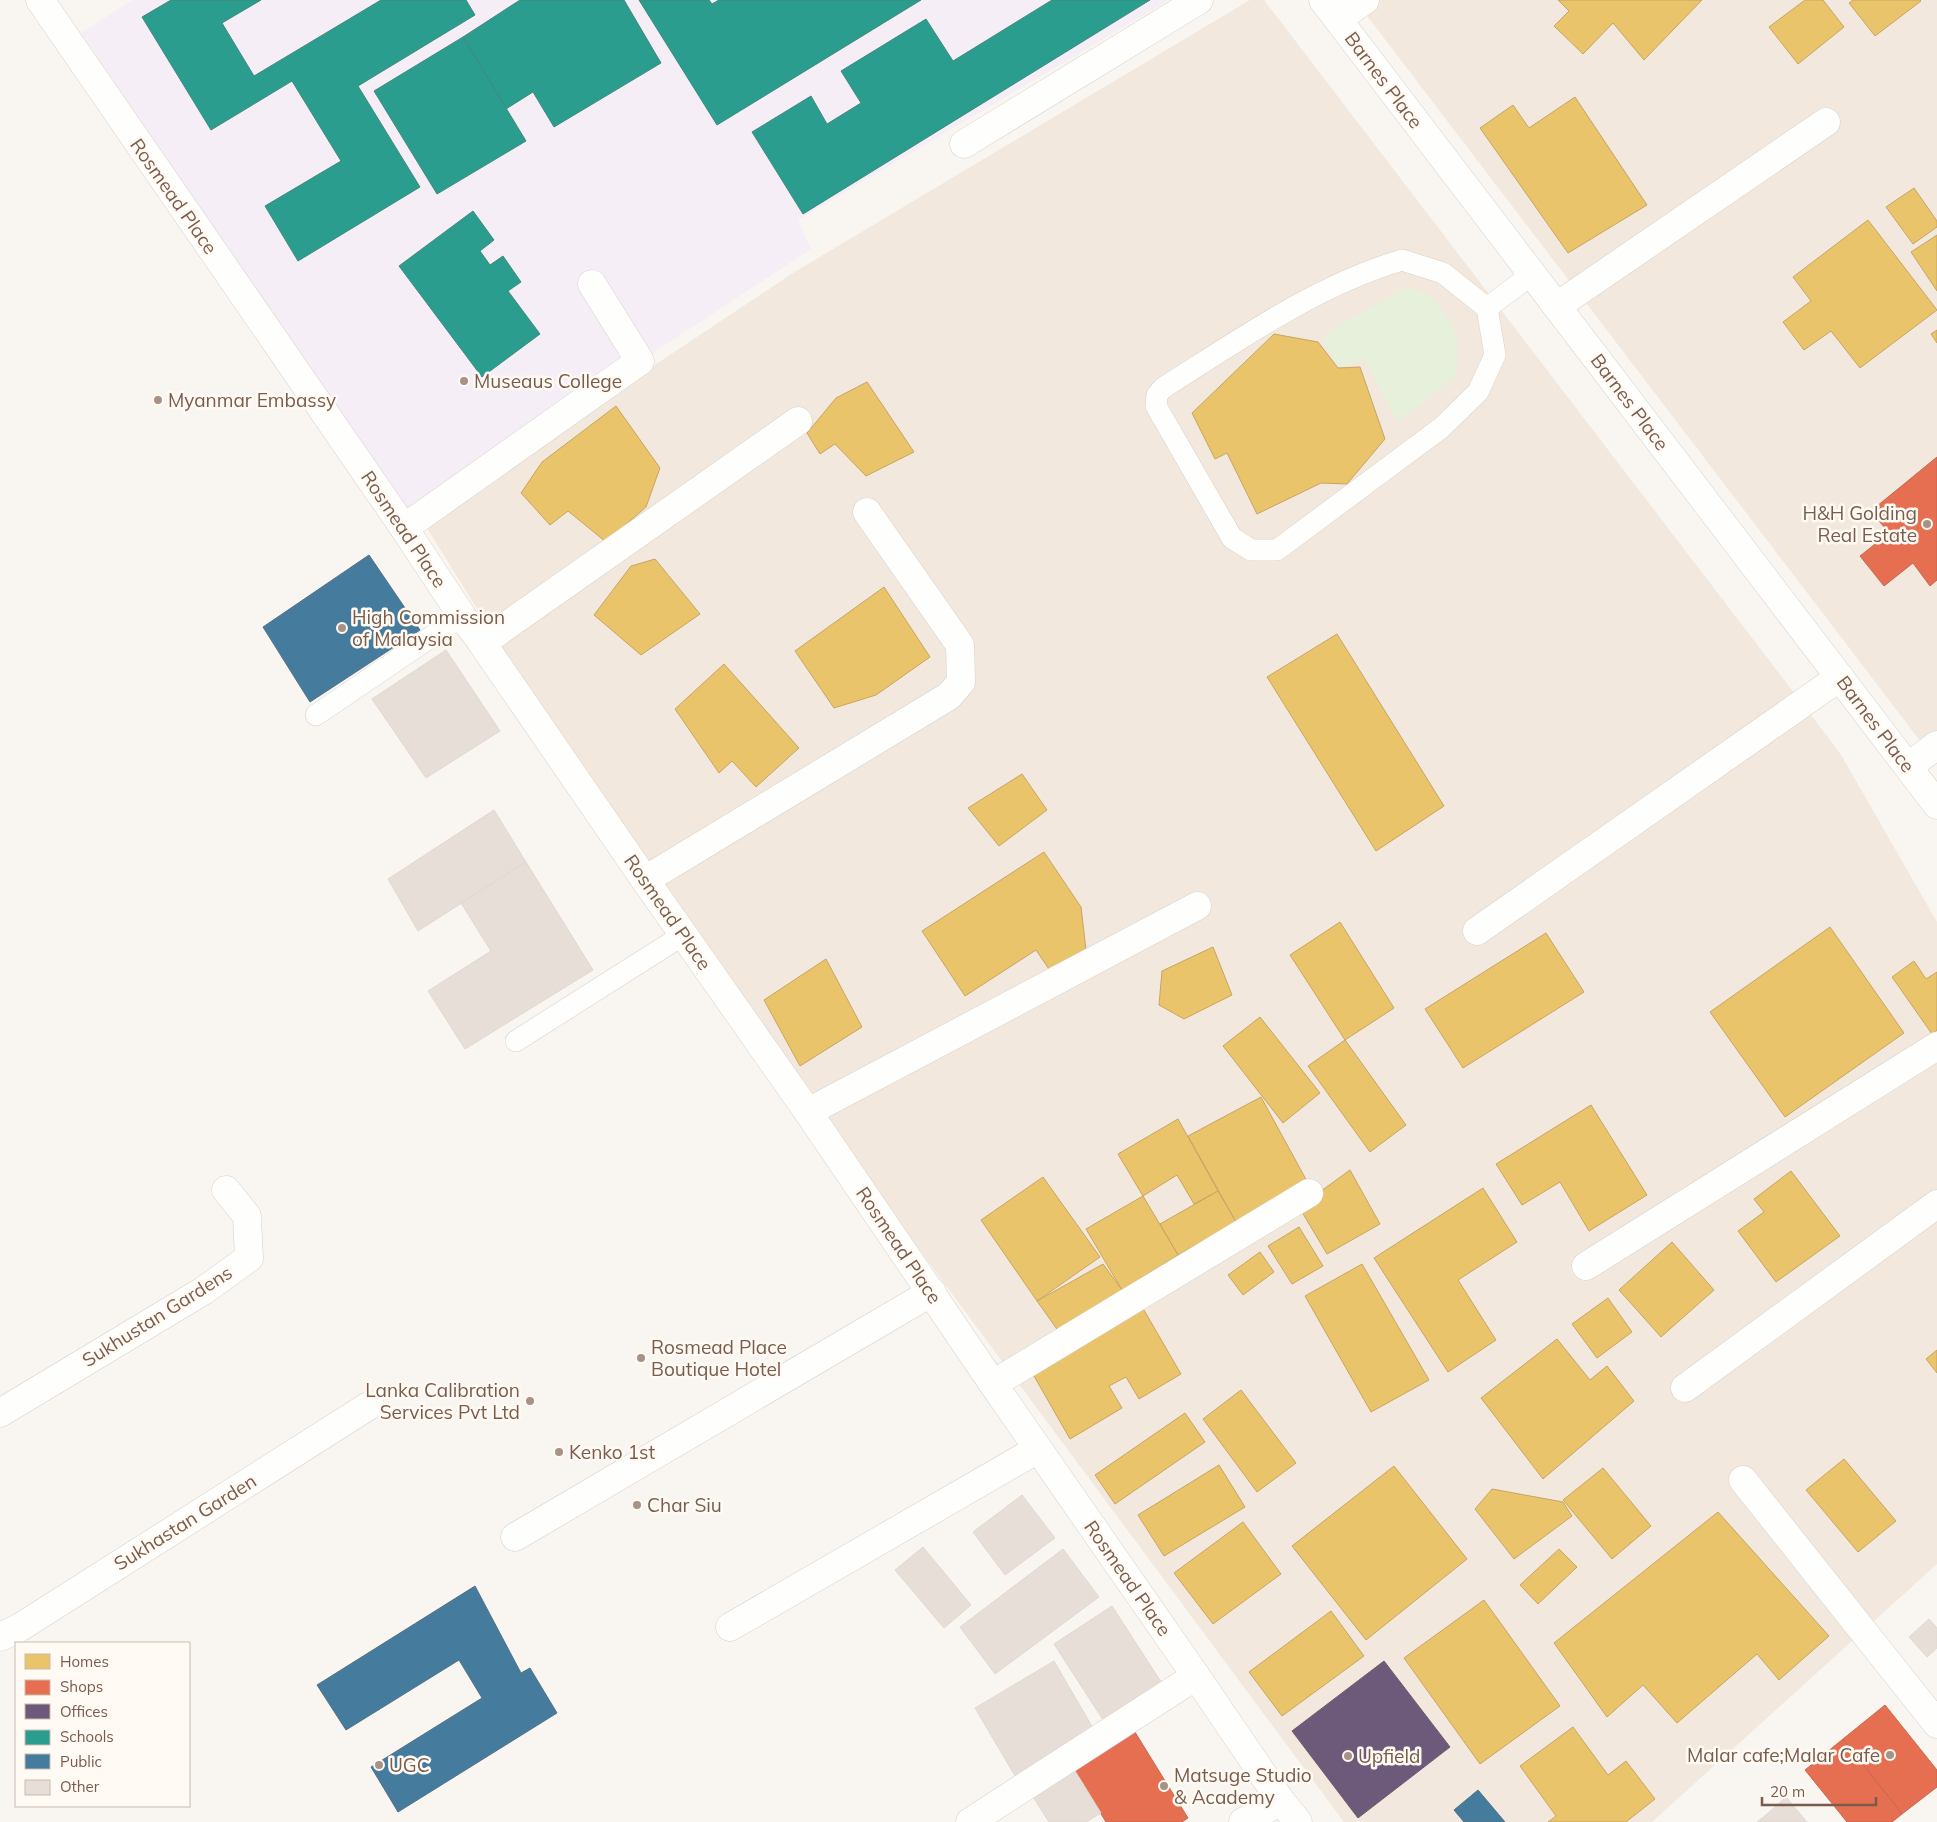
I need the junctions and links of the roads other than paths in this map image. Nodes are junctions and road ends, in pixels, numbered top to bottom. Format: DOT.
graph roads {
  1 [pos="40,0"];
  2 [pos="1198,0"];
  3 [pos="1365,0"];
  4 [pos="1330,10"];
  5 [pos="1826,122"];
  6 [pos="964,144"];
  7 [pos="1532,274"];
  8 [pos="592,284"];
  9 [pos="1556,306"];
  10 [pos="1487,308"];
  11 [pos="798,421"];
  12 [pos="867,512"];
  13 [pos="404,528"];
  14 [pos="462,616"];
  15 [pos="482,643"];
  16 [pos="1840,677"];
  17 [pos="316,715"];
  18 [pos="1937,745"];
  19 [pos="1908,767"];
  20 [pos="1937,805"];
  21 [pos="645,880"];
  22 [pos="1197,906"];
  23 [pos="1477,931"];
  24 [pos="683,935"];
  25 [pos="516,1041"];
  26 [pos="1937,1046"];
  27 [pos="808,1112"];
  28 [pos="226,1190"];
  29 [pos="1309,1193"];
  30 [pos="1937,1204"];
  31 [pos="1586,1266"];
  32 [pos="932,1292"];
  33 [pos="993,1384"];
  34 [pos="1685,1388"];
  35 [pos="370,1405"];
  36 [pos="0,1413"];
  37 [pos="1038,1448"];
  38 [pos="1743,1480"];
  39 [pos="516,1538"];
  40 [pos="730,1627"];
  41 [pos="0,1637"];
  42 [pos="1196,1676"];
  43 [pos="1937,1724"];
  44 [pos="1280,1801"];
  45 [pos="970,1822"];
  46 [pos="1243,1822"];
  47 [pos="1298,1822"];
  1 -- 13 [label="street, Rosmead Place"];
  2 -- 6 [label="street"];
  3 -- 4 [label="street"];
  4 -- 7 [label="street, Barnes Place"];
  5 -- 9 [label="street"];
  7 -- 9 [label="street, Barnes Place"];
  7 -- 10 [label="lane"];
  8 -- 13 [label="street"];
  9 -- 16 [label="street, Barnes Place"];
  10 -- 10 [label="lane"];
  11 -- 15 [label="street"];
  12 -- 21 [label="street"];
  13 -- 14 [label="street, Rosmead Place"];
  14 -- 15 [label="street, Rosmead Place"];
  14 -- 17 [label="lane"];
  15 -- 21 [label="street, Rosmead Place"];
  16 -- 19 [label="street, Barnes Place"];
  16 -- 23 [label="street"];
  18 -- 19 [label="street"];
  19 -- 20 [label="street, Barnes Place"];
  21 -- 24 [label="street, Rosmead Place"];
  22 -- 27 [label="street"];
  24 -- 25 [label="lane"];
  24 -- 27 [label="street, Rosmead Place"];
  26 -- 31 [label="street"];
  27 -- 32 [label="street, Rosmead Place"];
  28 -- 36 [label="street, Sukhustan Gardens"];
  29 -- 33 [label="street"];
  30 -- 34 [label="street"];
  32 -- 33 [label="street, Rosmead Place"];
  32 -- 39 [label="street"];
  33 -- 37 [label="street, Rosmead Place"];
  35 -- 41 [label="street, Sukhastan Garden"];
  37 -- 40 [label="street"];
  37 -- 42 [label="street, Rosmead Place"];
  38 -- 43 [label="street"];
  42 -- 44 [label="street, Rosmead Place"];
  42 -- 45 [label="street"];
  44 -- 46 [label="street"];
  44 -- 47 [label="street, Rosmead Place"];
}
